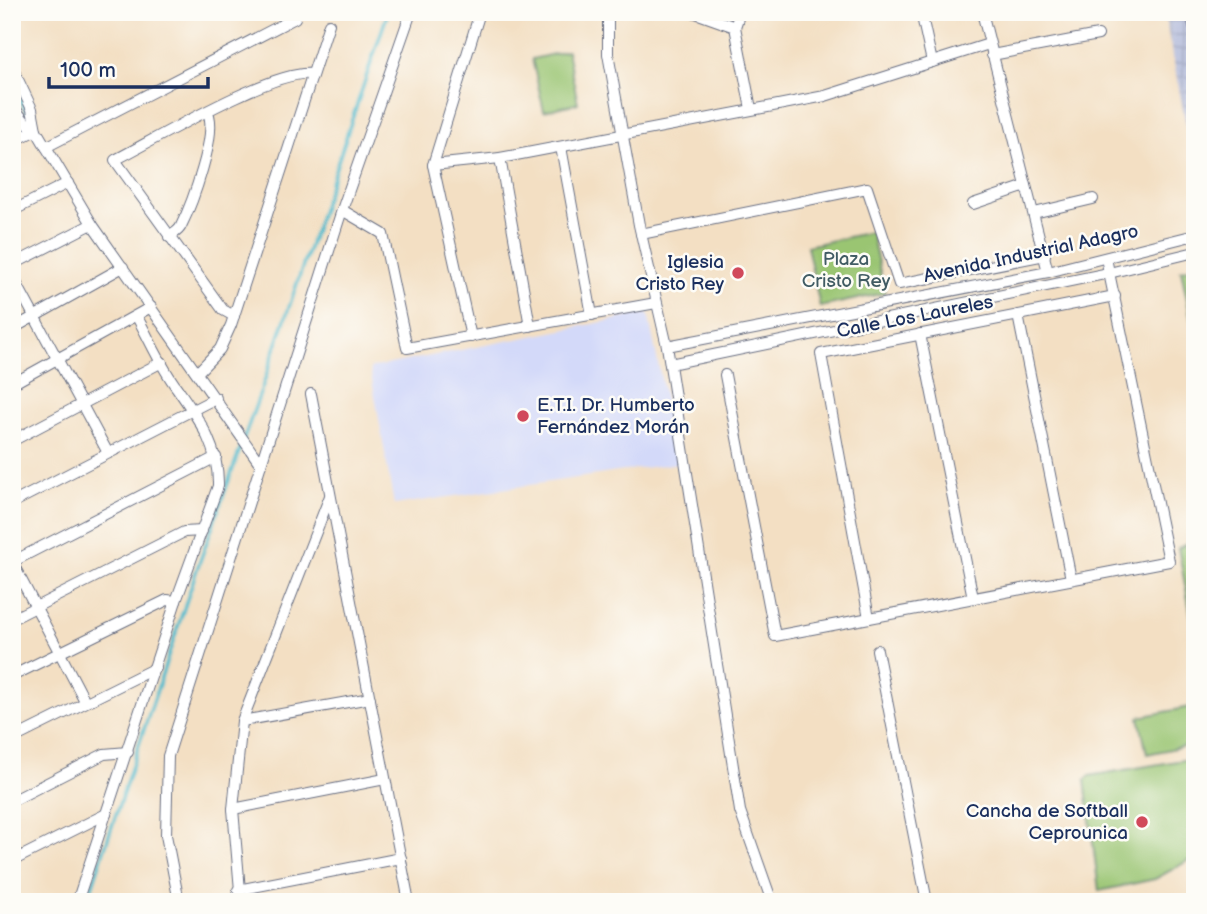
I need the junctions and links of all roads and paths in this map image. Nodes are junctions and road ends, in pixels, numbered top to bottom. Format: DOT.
graph roads {
  1 [pos="411,12"];
  2 [pos="480,12"];
  3 [pos="693,12"];
  4 [pos="740,12"];
  5 [pos="921,12"];
  6 [pos="982,12"];
  7 [pos="1191,12"];
  8 [pos="606,13"];
  9 [pos="295,18"];
  10 [pos="329,24"];
  11 [pos="735,27"];
  12 [pos="1195,30"];
  13 [pos="1098,35"];
  14 [pos="989,44"];
  15 [pos="992,55"];
  16 [pos="932,62"];
  17 [pos="12,67"];
  18 [pos="312,74"];
  19 [pos="12,105"];
  20 [pos="751,109"];
  21 [pos="208,113"];
  22 [pos="36,130"];
  23 [pos="622,135"];
  24 [pos="12,142"];
  25 [pos="46,147"];
  26 [pos="561,147"];
  27 [pos="500,158"];
  28 [pos="433,165"];
  29 [pos="68,183"];
  30 [pos="1027,186"];
  31 [pos="1093,200"];
  32 [pos="973,204"];
  33 [pos="342,210"];
  34 [pos="12,211"];
  35 [pos="1034,213"];
  36 [pos="92,224"];
  37 [pos="640,234"];
  38 [pos="1195,235"];
  39 [pos="169,237"];
  40 [pos="1195,252"];
  41 [pos="1045,255"];
  42 [pos="1106,258"];
  43 [pos="12,265"];
  44 [pos="123,267"];
  45 [pos="1048,272"];
  46 [pos="1109,274"];
  47 [pos="12,275"];
  48 [pos="1115,296"];
  49 [pos="656,303"];
  50 [pos="151,307"];
  51 [pos="592,314"];
  52 [pos="1018,315"];
  53 [pos="234,316"];
  54 [pos="35,317"];
  55 [pos="137,317"];
  56 [pos="530,326"];
  57 [pos="12,329"];
  58 [pos="920,334"];
  59 [pos="471,337"];
  60 [pos="667,346"];
  61 [pos="58,360"];
  62 [pos="162,362"];
  63 [pos="670,364"];
  64 [pos="198,372"];
  65 [pos="725,375"];
  66 [pos="12,384"];
  67 [pos="311,394"];
  68 [pos="216,398"];
  69 [pos="82,405"];
  70 [pos="193,409"];
  71 [pos="12,441"];
  72 [pos="108,453"];
  73 [pos="216,457"];
  74 [pos="261,465"];
  75 [pos="330,495"];
  76 [pos="12,503"];
  77 [pos="202,531"];
  78 [pos="12,562"];
  79 [pos="1072,579"];
  80 [pos="973,598"];
  81 [pos="176,601"];
  82 [pos="36,607"];
  83 [pos="869,618"];
  84 [pos="12,620"];
  85 [pos="877,650"];
  86 [pos="60,653"];
  87 [pos="155,668"];
  88 [pos="12,676"];
  89 [pos="370,698"];
  90 [pos="85,701"];
  91 [pos="243,720"];
  92 [pos="12,739"];
  93 [pos="128,752"];
  94 [pos="386,779"];
  95 [pos="12,801"];
  96 [pos="233,808"];
  97 [pos="106,814"];
  98 [pos="401,858"];
  99 [pos="12,861"];
  100 [pos="238,890"];
  101 [pos="77,902"];
  102 [pos="179,902"];
  103 [pos="241,902"];
  104 [pos="409,902"];
  105 [pos="772,902"];
  106 [pos="928,902"];
  1 -- 33 [label="street"];
  2 -- 28 [label="street"];
  3 -- 11 [label="street"];
  4 -- 11 [label="street"];
  5 -- 16 [label="street"];
  6 -- 14 [label="street"];
  7 -- 12 [label="street"];
  8 -- 23 [label="street"];
  9 -- 25 [label="street"];
  10 -- 18 [label="street"];
  11 -- 20 [label="street"];
  13 -- 15 [label="street"];
  14 -- 15 [label="street"];
  14 -- 16 [label="street"];
  15 -- 30 [label="street"];
  16 -- 20 [label="street"];
  17 -- 22 [label="street"];
  18 -- 21 [label="street"];
  18 -- 53 [label="street"];
  19 -- 22 [label="street"];
  20 -- 23 [label="street"];
  21 -- 39 [label="street"];
  21 -- 39 [label="street"];
  22 -- 24 [label="street"];
  22 -- 25 [label="street"];
  23 -- 26 [label="street"];
  23 -- 37 [label="street"];
  25 -- 29 [label="street"];
  26 -- 27 [label="street"];
  26 -- 51 [label="street"];
  27 -- 28 [label="street"];
  27 -- 56 [label="street"];
  28 -- 59 [label="street"];
  29 -- 34 [label="street"];
  29 -- 36 [label="street"];
  30 -- 32 [label="street"];
  30 -- 35 [label="street"];
  31 -- 35 [label="street"];
  33 -- 59 [label="street"];
  33 -- 74 [label="street"];
  35 -- 41 [label="street"];
  36 -- 43 [label="street"];
  36 -- 44 [label="street"];
  37 -- 41 [label="street"];
  37 -- 49 [label="street"];
  38 -- 42 [label="street, Avenida Industrial Adagro"];
  39 -- 53 [label="street"];
  40 -- 46 [label="street, Avenida Industrial Adagro"];
  41 -- 45 [label="street"];
  42 -- 45 [label="street, Avenida Industrial Adagro"];
  42 -- 46 [label="street"];
  44 -- 50 [label="street"];
  44 -- 54 [label="street"];
  45 -- 60 [label="street, Avenida Industrial Adagro"];
  46 -- 48 [label="street"];
  46 -- 63 [label="street, Avenida Industrial Adagro"];
  47 -- 54 [label="street"];
  48 -- 52 [label="street, Calle Los Laureles"];
  48 -- 79 [label="street"];
  49 -- 51 [label="street"];
  49 -- 60 [label="street"];
  50 -- 55 [label="street"];
  50 -- 64 [label="street"];
  51 -- 56 [label="street"];
  52 -- 58 [label="street, Calle Los Laureles"];
  52 -- 79 [label="street"];
  53 -- 64 [label="street"];
  54 -- 57 [label="street"];
  54 -- 61 [label="street"];
  55 -- 61 [label="street"];
  55 -- 62 [label="street"];
  56 -- 59 [label="street"];
  58 -- 80 [label="street"];
  58 -- 83 [label="street, Calle Los Laureles"];
  60 -- 63 [label="street"];
  61 -- 66 [label="street"];
  61 -- 69 [label="street"];
  62 -- 69 [label="street"];
  62 -- 70 [label="street"];
  63 -- 105 [label="street"];
  64 -- 68 [label="street"];
  65 -- 83 [label="street"];
  67 -- 75 [label="street"];
  68 -- 70 [label="street"];
  68 -- 74 [label="street"];
  69 -- 71 [label="street"];
  69 -- 72 [label="street"];
  70 -- 72 [label="street"];
  70 -- 73 [label="street"];
  72 -- 76 [label="street"];
  73 -- 77 [label="street"];
  73 -- 78 [label="street"];
  74 -- 102 [label="street"];
  75 -- 89 [label="street"];
  75 -- 91 [label="street"];
  77 -- 81 [label="street"];
  77 -- 82 [label="street"];
  78 -- 82 [label="street"];
  79 -- 80 [label="street"];
  80 -- 83 [label="street"];
  81 -- 86 [label="street"];
  81 -- 87 [label="street"];
  82 -- 84 [label="street"];
  82 -- 86 [label="street"];
  85 -- 106 [label="street"];
  86 -- 88 [label="street"];
  86 -- 90 [label="street"];
  87 -- 90 [label="street"];
  87 -- 93 [label="street"];
  89 -- 91 [label="street"];
  89 -- 94 [label="street"];
  90 -- 92 [label="street"];
  91 -- 96 [label="street"];
  93 -- 95 [label="street"];
  93 -- 97 [label="street"];
  94 -- 96 [label="street"];
  94 -- 98 [label="street"];
  96 -- 100 [label="street"];
  97 -- 99 [label="street"];
  97 -- 101 [label="street"];
  98 -- 100 [label="street"];
  98 -- 104 [label="street"];
  100 -- 103 [label="street"];
}
